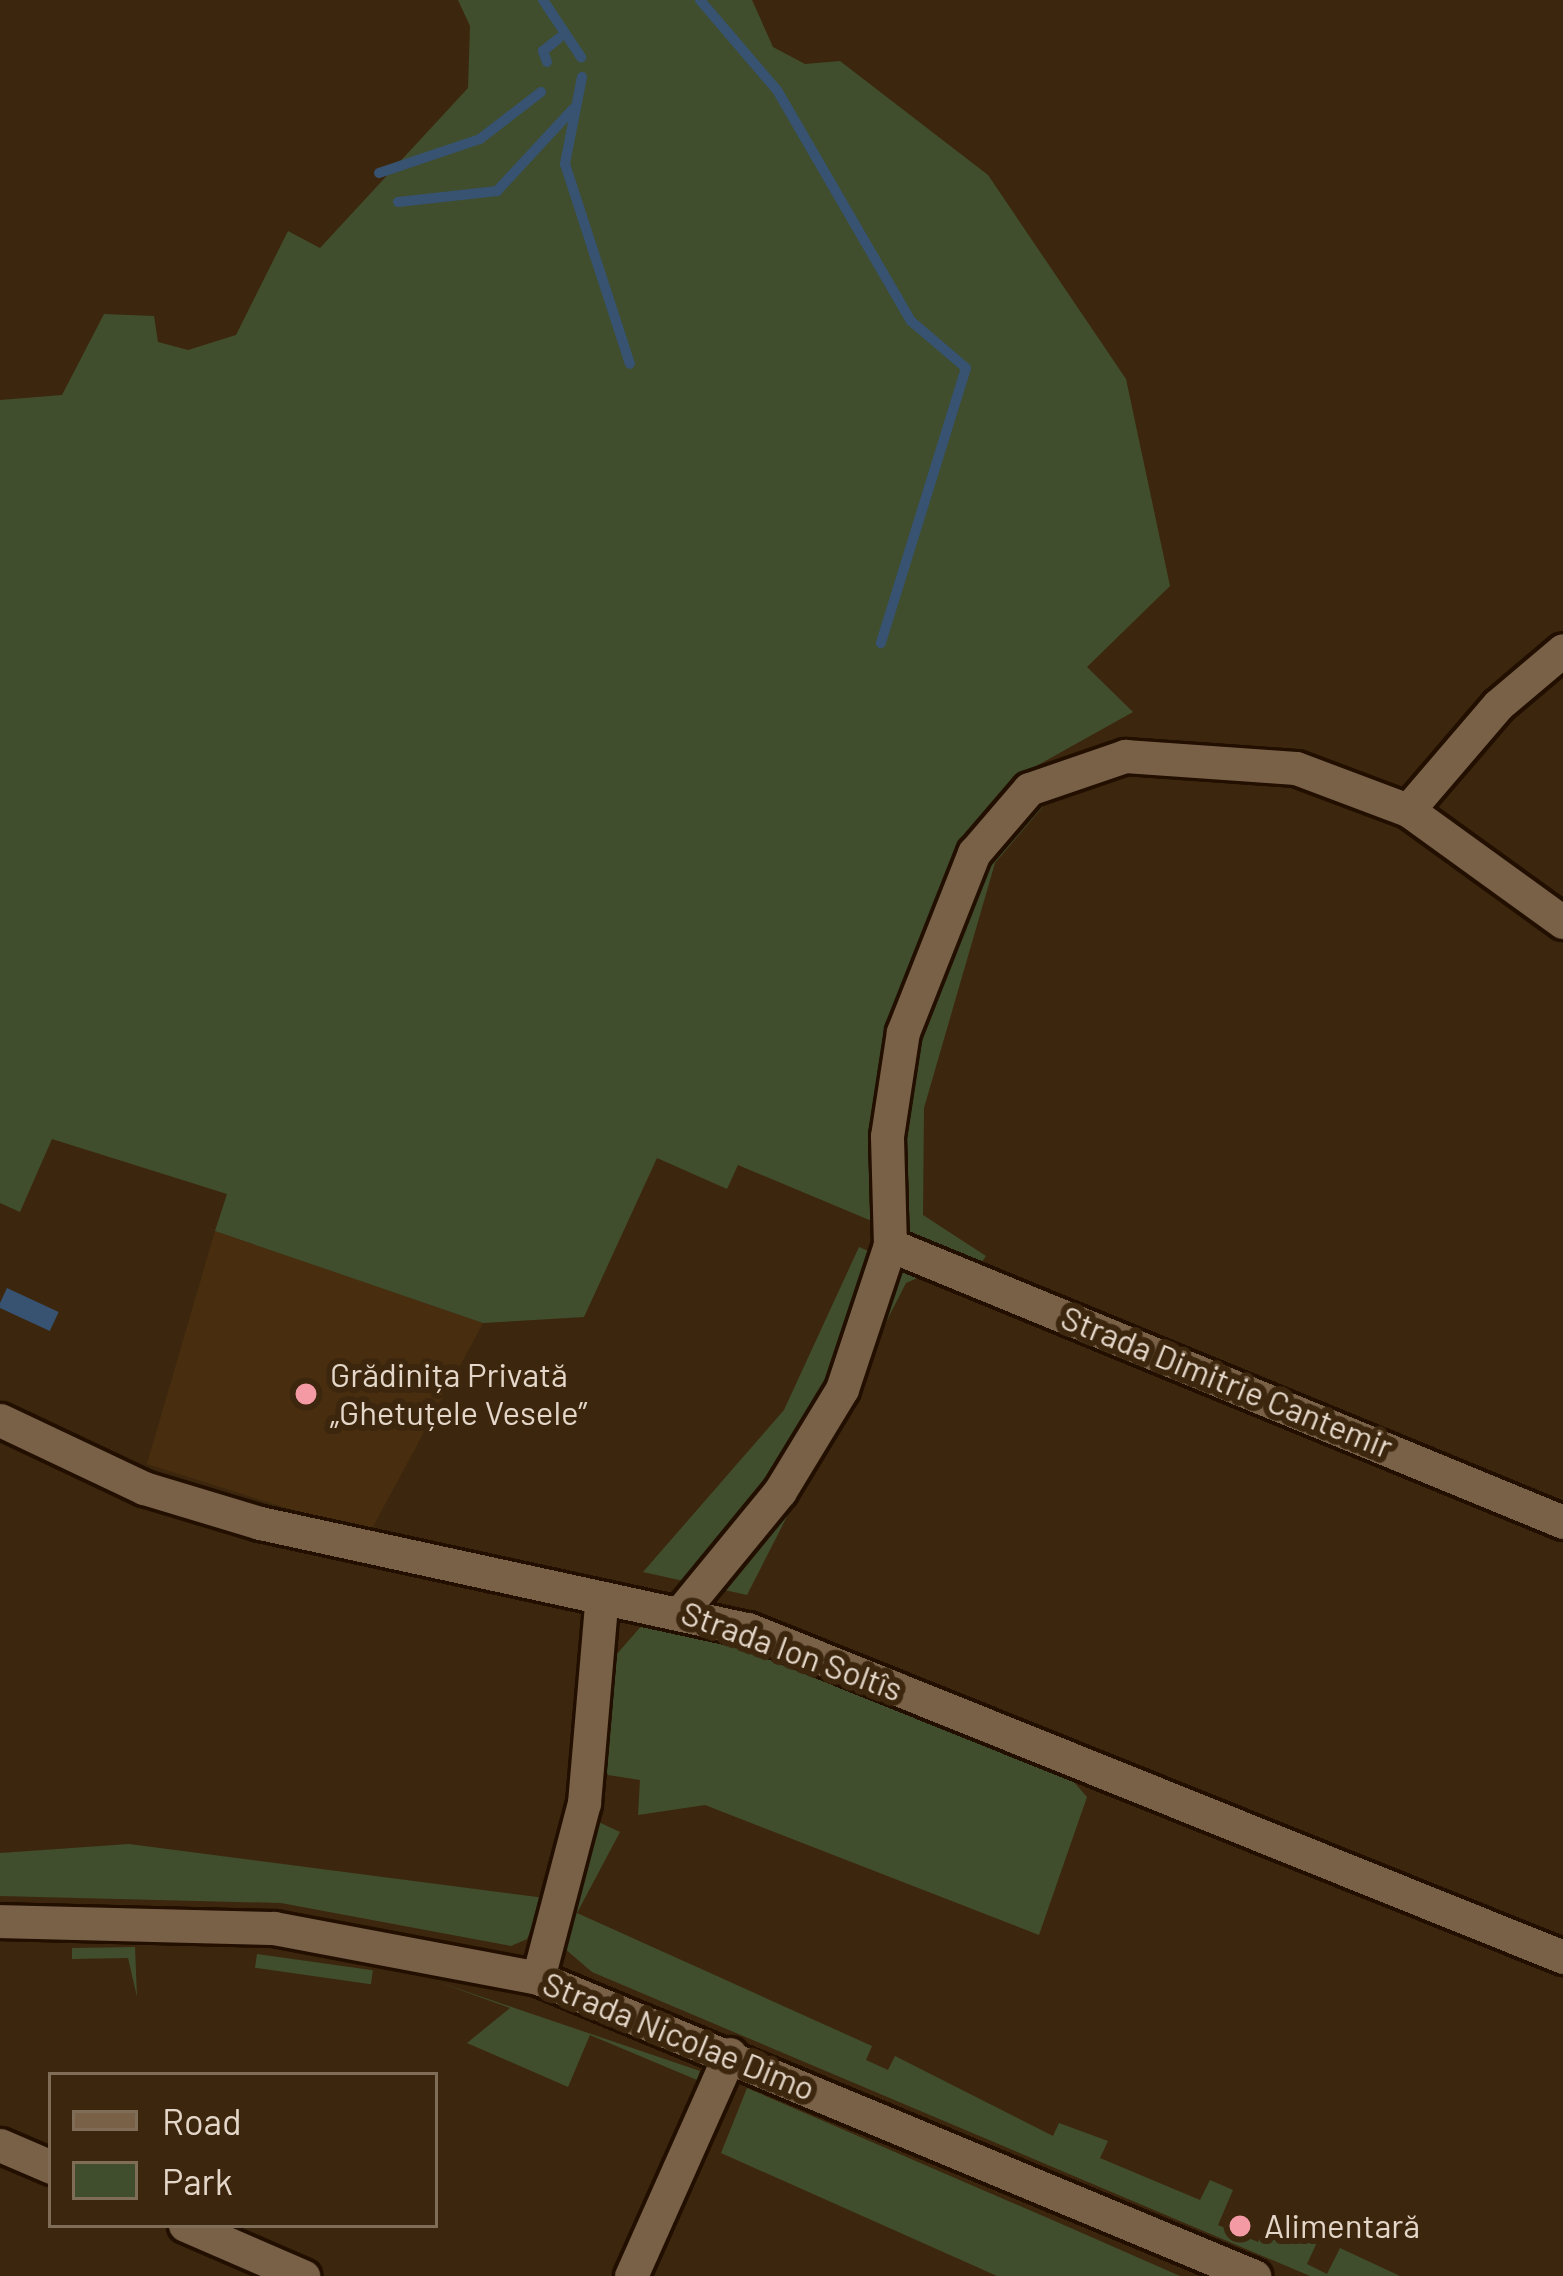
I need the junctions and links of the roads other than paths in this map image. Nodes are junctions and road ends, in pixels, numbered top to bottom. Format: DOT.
graph roads {
  1 [pos="1563,650"];
  2 [pos="1408,810"];
  3 [pos="1563,922"];
  4 [pos="890,1245"];
  5 [pos="0,1420"];
  6 [pos="1563,1522"];
  7 [pos="601,1603"];
  8 [pos="684,1607"];
  9 [pos="0,1921"];
  10 [pos="1563,1957"];
  11 [pos="538,1978"];
  12 [pos="730,2054"];
  13 [pos="0,2145"];
  14 [pos="48,2166"];
  15 [pos="192,2228"];
  16 [pos="304,2276"];
  17 [pos="631,2276"];
  18 [pos="1254,2276"];
  1 -- 2 [label="street"];
  2 -- 3 [label="street"];
  2 -- 4 [label="street"];
  4 -- 6 [label="street, Strada Dimitrie Cantemir"];
  4 -- 8 [label="street"];
  5 -- 7 [label="street, Strada Ion Soltîs"];
  7 -- 8 [label="street, Strada Ion Soltîs"];
  7 -- 11 [label="street"];
  8 -- 10 [label="street, Strada Ion Soltîs"];
  9 -- 11 [label="street, Strada Nicolae Dimo"];
  11 -- 12 [label="street, Strada Nicolae Dimo"];
  12 -- 17 [label="street"];
  12 -- 18 [label="street, Strada Nicolae Dimo"];
  13 -- 14 [label="street"];
  15 -- 16 [label="street"];
}
